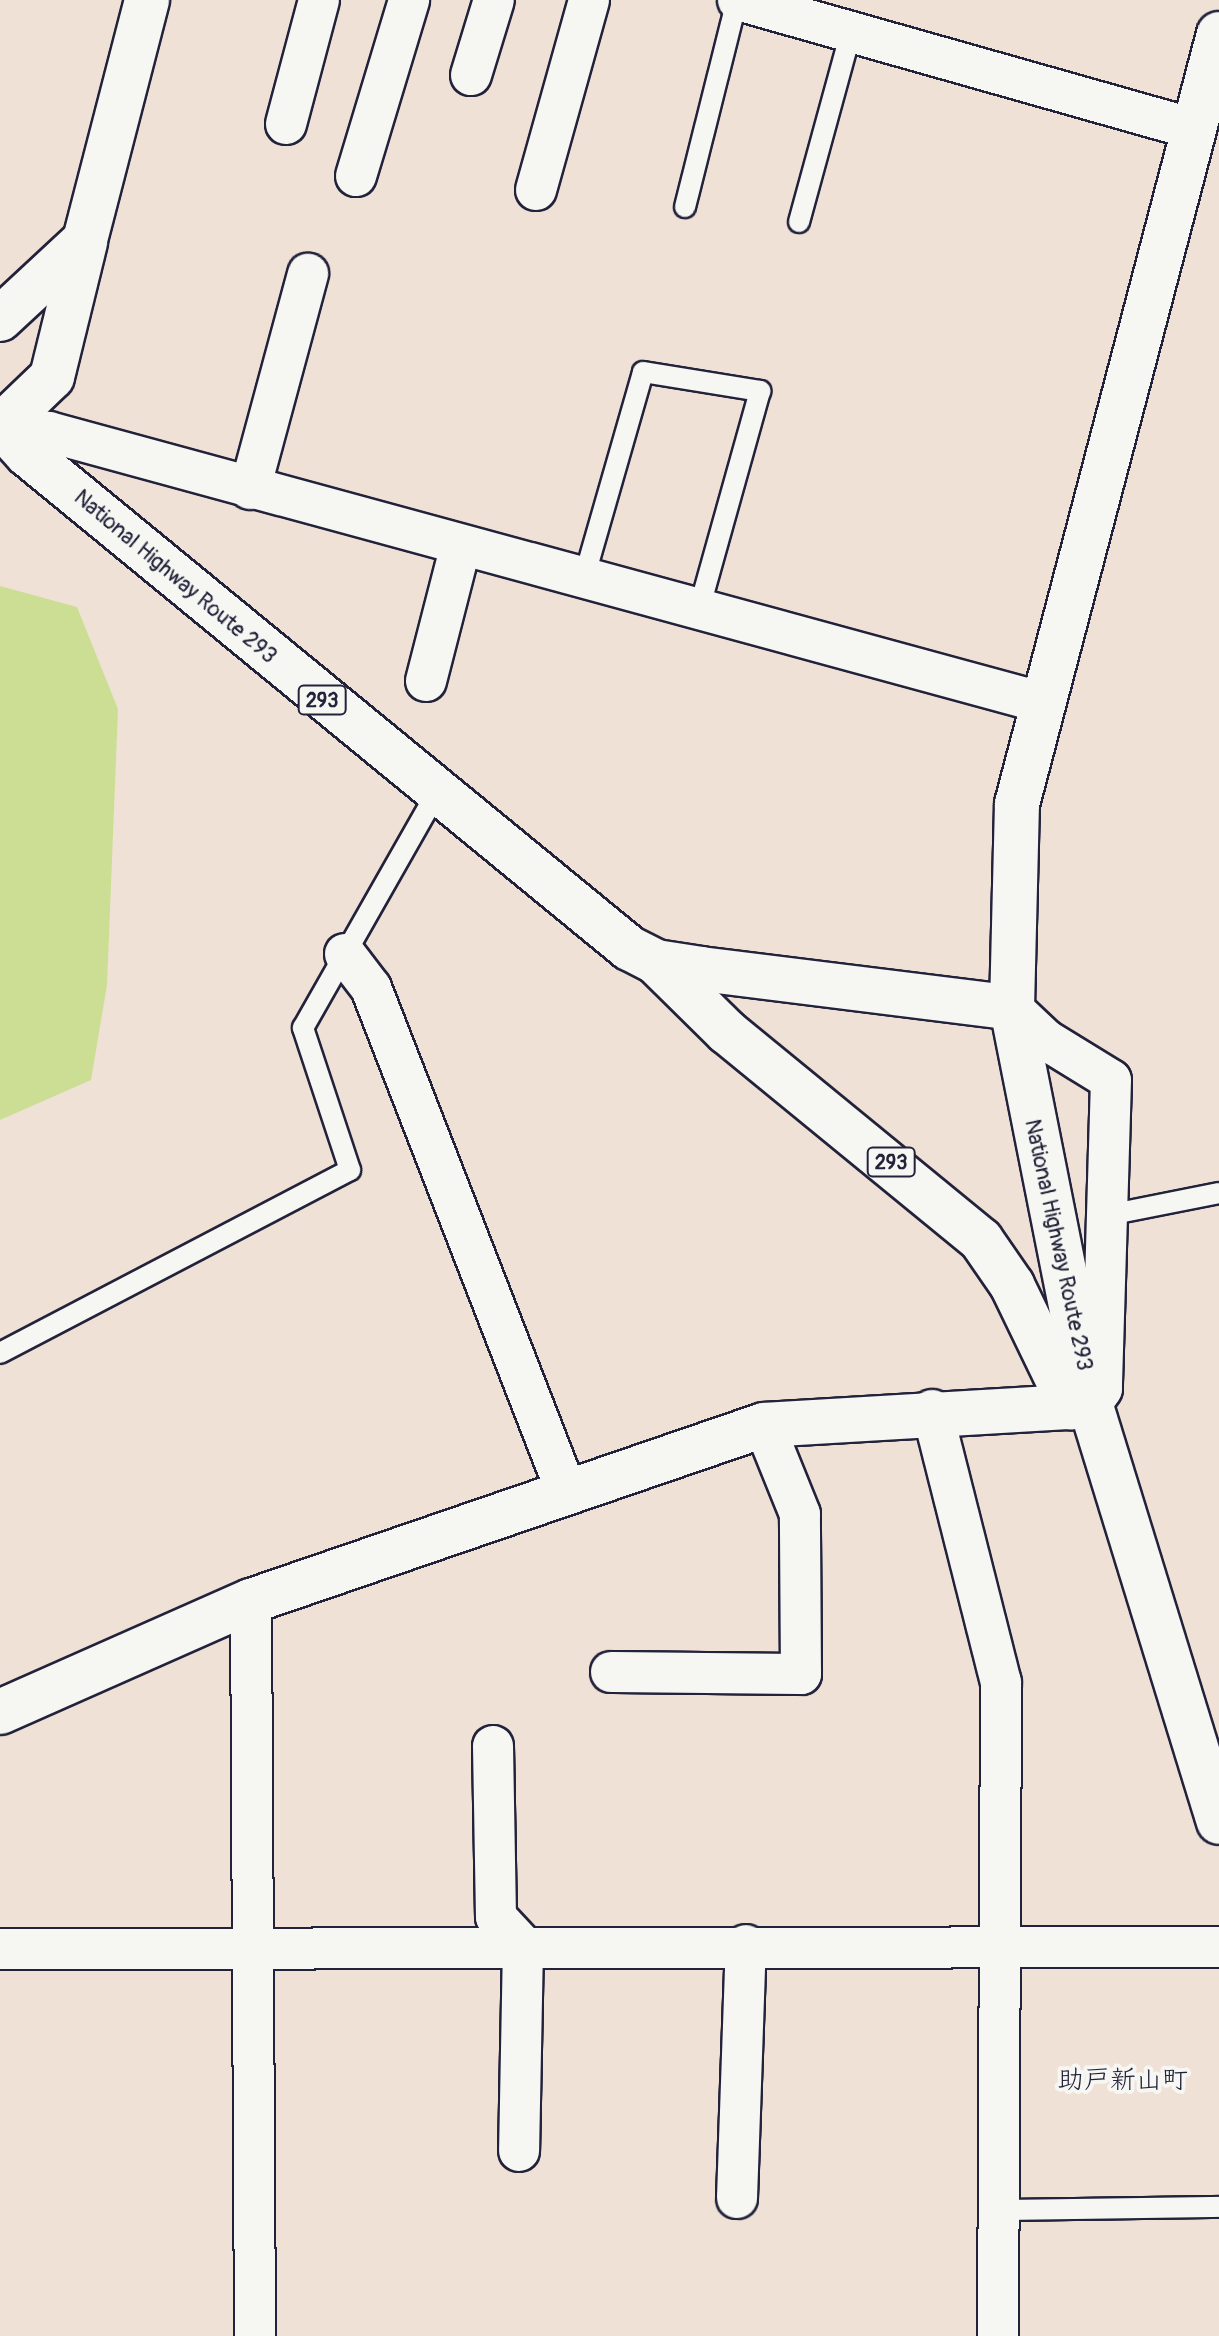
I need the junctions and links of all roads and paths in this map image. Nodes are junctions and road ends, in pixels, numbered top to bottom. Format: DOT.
graph roads {
  1 [pos="147,0"];
  2 [pos="319,0"];
  3 [pos="409,0"];
  4 [pos="494,0"];
  5 [pos="589,0"];
  6 [pos="737,0"];
  7 [pos="851,32"];
  8 [pos="1219,34"];
  9 [pos="471,75"];
  10 [pos="286,124"];
  11 [pos="1194,129"];
  12 [pos="356,176"];
  13 [pos="536,190"];
  14 [pos="685,207"];
  15 [pos="799,222"];
  16 [pos="85,240"];
  17 [pos="308,274"];
  18 [pos="0,319"];
  19 [pos="1,424"];
  20 [pos="250,489"];
  21 [pos="461,545"];
  22 [pos="584,578"];
  23 [pos="699,609"];
  24 [pos="426,681"];
  25 [pos="1040,702"];
  26 [pos="436,794"];
  27 [pos="345,954"];
  28 [pos="656,962"];
  29 [pos="1012,1008"];
  30 [pos="1219,1193"];
  31 [pos="1103,1216"];
  32 [pos="0,1353"];
  33 [pos="932,1410"];
  34 [pos="1088,1419"];
  35 [pos="764,1425"];
  36 [pos="567,1493"];
  37 [pos="251,1601"];
  38 [pos="611,1672"];
  39 [pos="0,1712"];
  40 [pos="493,1746"];
  41 [pos="1219,1822"];
  42 [pos="998,1944"];
  43 [pos="746,1945"];
  44 [pos="251,1946"];
  45 [pos="523,1946"];
  46 [pos="1219,1947"];
  47 [pos="0,1949"];
  48 [pos="519,2151"];
  49 [pos="737,2198"];
  50 [pos="1219,2207"];
  51 [pos="998,2210"];
  52 [pos="255,2336"];
  53 [pos="998,2336"];
  1 -- 16 [label="main road"];
  2 -- 10 [label="street"];
  3 -- 12 [label="street"];
  4 -- 9 [label="street"];
  5 -- 13 [label="street"];
  6 -- 7 [label="street"];
  6 -- 14 [label="lane"];
  7 -- 11 [label="street"];
  7 -- 15 [label="lane"];
  8 -- 11 [label="main road"];
  11 -- 25 [label="main road"];
  16 -- 18 [label="main road"];
  16 -- 19 [label="main road"];
  17 -- 20 [label="street"];
  19 -- 20 [label="street"];
  19 -- 26 [label="main road, National Highway Route 293 / 293"];
  20 -- 21 [label="street"];
  21 -- 22 [label="street"];
  21 -- 24 [label="street"];
  22 -- 23 [label="street"];
  22 -- 23 [label="lane"];
  23 -- 25 [label="street"];
  25 -- 29 [label="main road"];
  26 -- 27 [label="lane"];
  26 -- 28 [label="main road, National Highway Route 293 / 293"];
  27 -- 32 [label="lane"];
  27 -- 36 [label="street"];
  28 -- 29 [label="main road, National Highway Route 293"];
  28 -- 34 [label="main road, National Highway Route 293 / 293"];
  29 -- 31 [label="street"];
  29 -- 34 [label="main road, National Highway Route 293"];
  30 -- 31 [label="lane"];
  31 -- 34 [label="street"];
  33 -- 34 [label="main road"];
  33 -- 35 [label="main road"];
  33 -- 42 [label="street"];
  34 -- 41 [label="main road, National Highway Route 293 / 293"];
  35 -- 36 [label="main road"];
  35 -- 38 [label="street"];
  36 -- 37 [label="main road"];
  37 -- 39 [label="main road"];
  37 -- 44 [label="street"];
  40 -- 45 [label="street"];
  42 -- 43 [label="street"];
  42 -- 46 [label="street"];
  42 -- 51 [label="street"];
  43 -- 45 [label="street"];
  43 -- 49 [label="street"];
  44 -- 45 [label="street"];
  44 -- 47 [label="street"];
  44 -- 52 [label="street"];
  45 -- 48 [label="street"];
  50 -- 51 [label="lane"];
  51 -- 53 [label="street"];
}
